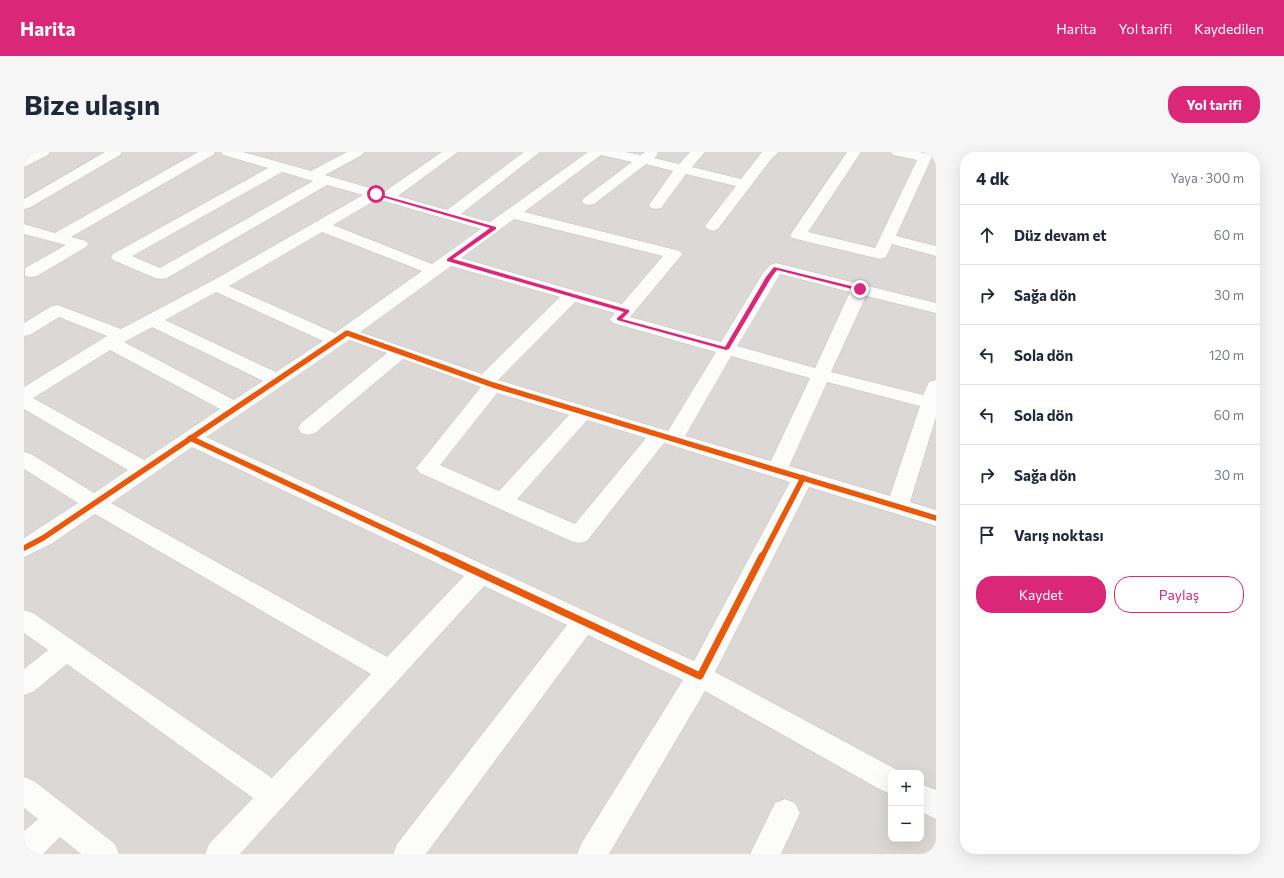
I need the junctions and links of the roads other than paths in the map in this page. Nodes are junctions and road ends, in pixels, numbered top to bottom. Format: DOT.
graph roads {
  1 [pos="43,152"];
  2 [pos="115,152"];
  3 [pos="208,152"];
  4 [pos="228,152"];
  5 [pos="357,152"];
  6 [pos="451,152"];
  7 [pos="533,152"];
  8 [pos="597,152"];
  9 [pos="604,152"];
  10 [pos="698,152"];
  11 [pos="772,152"];
  12 [pos="854,152"];
  13 [pos="898,152"];
  14 [pos="649,156"];
  15 [pos="24,163"];
  16 [pos="280,167"];
  17 [pos="682,169"];
  18 [pos="319,178"];
  19 [pos="745,184"];
  20 [pos="381,196"];
  21 [pos="589,202"];
  22 [pos="24,205"];
  23 [pos="656,206"];
  24 [pos="513,214"];
  25 [pos="450,215"];
  26 [pos="321,226"];
  27 [pos="713,226"];
  28 [pos="494,228"];
  29 [pos="27,233"];
  30 [pos="58,238"];
  31 [pos="887,238"];
  32 [pos="936,251"];
  33 [pos="449,260"];
  34 [pos="434,270"];
  35 [pos="31,272"];
  36 [pos="216,286"];
  37 [pos="860,289"];
  38 [pos="572,295"];
  39 [pos="936,308"];
  40 [pos="627,311"];
  41 [pos="152,320"];
  42 [pos="24,330"];
  43 [pos="342,336"];
  44 [pos="116,339"];
  45 [pos="726,349"];
  46 [pos="400,352"];
  47 [pos="820,375"];
  48 [pos="276,380"];
  49 [pos="489,383"];
  50 [pos="24,395"];
  51 [pos="934,398"];
  52 [pos="24,401"];
  53 [pos="234,408"];
  54 [pos="583,412"];
  55 [pos="308,428"];
  56 [pos="666,437"];
  57 [pos="190,438"];
  58 [pos="24,459"];
  59 [pos="143,469"];
  60 [pos="777,470"];
  61 [pos="803,478"];
  62 [pos="502,501"];
  63 [pos="94,503"];
  64 [pos="897,507"];
  65 [pos="936,518"];
  66 [pos="24,548"];
  67 [pos="480,574"];
  68 [pos="24,620"];
  69 [pos="584,622"];
  70 [pos="66,650"];
  71 [pos="389,671"];
  72 [pos="700,676"];
  73 [pos="24,684"];
  74 [pos="888,779"];
  75 [pos="24,790"];
  76 [pos="274,796"];
  77 [pos="924,799"];
  78 [pos="936,805"];
  79 [pos="785,813"];
  80 [pos="60,818"];
  81 [pos="24,851"];
  82 [pos="104,854"];
  83 [pos="220,854"];
  84 [pos="408,854"];
  85 [pos="592,854"];
  86 [pos="765,854"];
  1 -- 15 [label="street"];
  2 -- 22 [label="street"];
  3 -- 30 [label="street"];
  4 -- 16 [label="street"];
  5 -- 18 [label="street"];
  6 -- 20 [label="street"];
  7 -- 25 [label="street"];
  8 -- 24 [label="street"];
  9 -- 14 [label="street"];
  10 -- 17 [label="street"];
  11 -- 19 [label="street"];
  12 -- 31 [label="street"];
  13 -- 31 [label="street"];
  14 -- 17 [label="street"];
  14 -- 21 [label="street"];
  16 -- 18 [label="street"];
  16 -- 18 [label="street"];
  17 -- 19 [label="street"];
  17 -- 23 [label="street"];
  18 -- 20 [label="street"];
  19 -- 27 [label="street"];
  20 -- 25 [label="street"];
  20 -- 26 [label="street"];
  24 -- 28 [label="street"];
  24 -- 40 [label="street"];
  25 -- 28 [label="street"];
  26 -- 34 [label="street"];
  26 -- 36 [label="street"];
  28 -- 33 [label="street"];
  29 -- 30 [label="street"];
  30 -- 35 [label="street"];
  31 -- 32 [label="street"];
  33 -- 34 [label="street"];
  33 -- 38 [label="street"];
  34 -- 43 [label="street"];
  36 -- 41 [label="street"];
  36 -- 43 [label="street"];
  37 -- 39 [label="street"];
  37 -- 45 [label="street"];
  37 -- 47 [label="street"];
  38 -- 40 [label="street"];
  38 -- 49 [label="street"];
  40 -- 45 [label="street"];
  41 -- 44 [label="street"];
  41 -- 48 [label="street"];
  42 -- 44 [label="street"];
  43 -- 46 [label="street"];
  43 -- 48 [label="street"];
  44 -- 50 [label="street"];
  44 -- 53 [label="street"];
  45 -- 47 [label="street"];
  45 -- 56 [label="street"];
  46 -- 49 [label="street"];
  46 -- 55 [label="street"];
  47 -- 51 [label="street"];
  47 -- 60 [label="street"];
  48 -- 53 [label="street"];
  49 -- 54 [label="street"];
  49 -- 62 [label="street"];
  51 -- 64 [label="street"];
  52 -- 59 [label="street"];
  53 -- 57 [label="street"];
  54 -- 56 [label="street"];
  54 -- 62 [label="street"];
  56 -- 60 [label="street"];
  56 -- 62 [label="street"];
  57 -- 59 [label="street"];
  57 -- 67 [label="street"];
  58 -- 63 [label="street"];
  59 -- 63 [label="street"];
  60 -- 61 [label="street"];
  61 -- 64 [label="street"];
  61 -- 72 [label="street"];
  63 -- 66 [label="street"];
  63 -- 71 [label="street"];
  64 -- 65 [label="street"];
  67 -- 69 [label="street"];
  67 -- 71 [label="street"];
  68 -- 70 [label="street"];
  69 -- 72 [label="street"];
  69 -- 84 [label="street"];
  70 -- 73 [label="street"];
  70 -- 76 [label="street"];
  71 -- 76 [label="street"];
  72 -- 74 [label="street"];
  72 -- 85 [label="street"];
  75 -- 80 [label="street"];
  76 -- 83 [label="street"];
  77 -- 78 [label="street"];
  79 -- 86 [label="street"];
  80 -- 81 [label="street"];
  80 -- 82 [label="street"];
}
